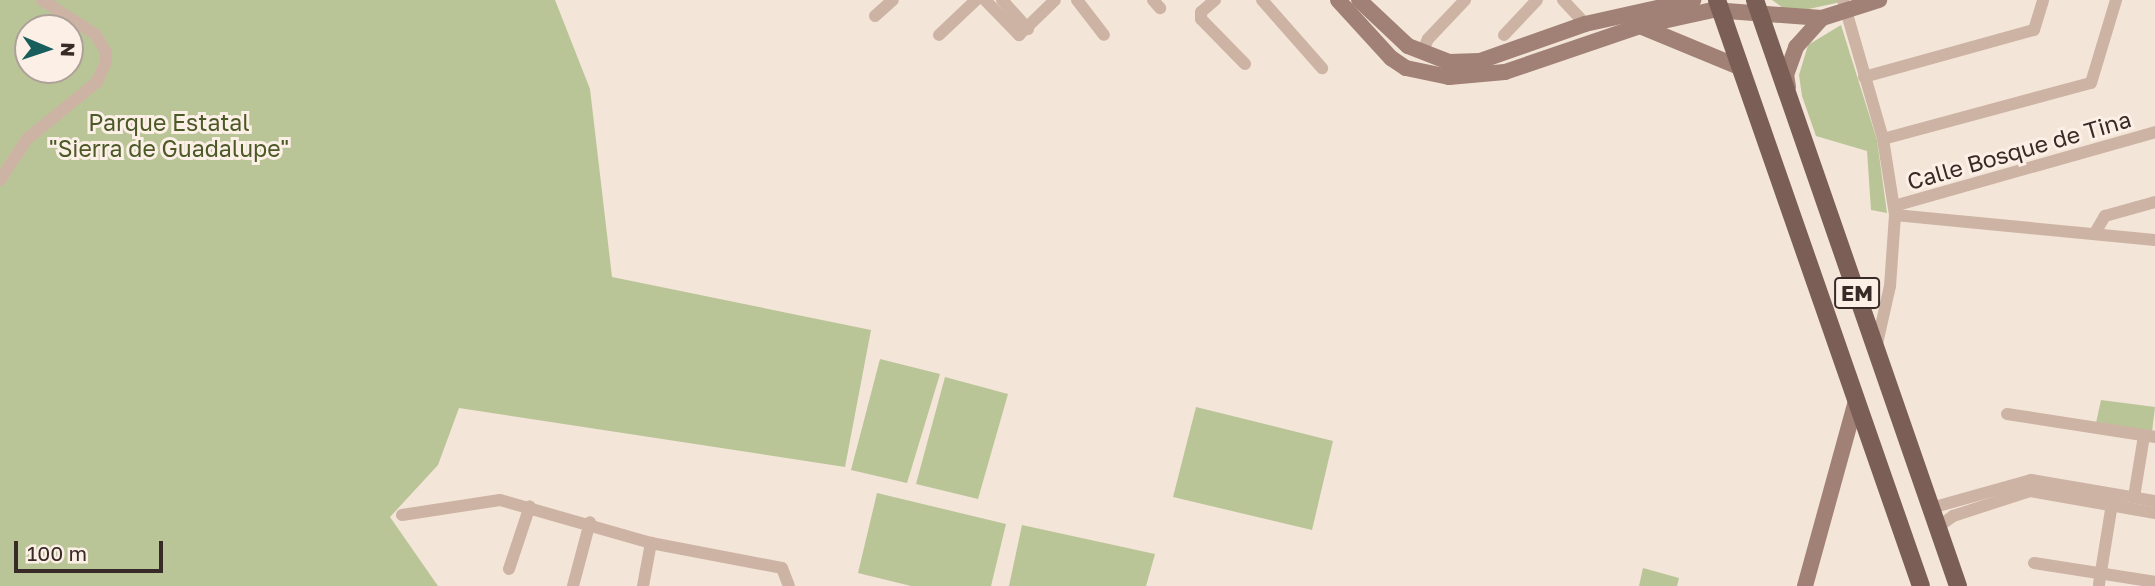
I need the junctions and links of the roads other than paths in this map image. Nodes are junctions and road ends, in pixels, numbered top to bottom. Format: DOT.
graph roads {
  1 [pos="42,0"];
  2 [pos="893,0"];
  3 [pos="976,0"];
  4 [pos="985,0"];
  5 [pos="1002,0"];
  6 [pos="1055,0"];
  7 [pos="1077,0"];
  8 [pos="1215,0"];
  9 [pos="1262,0"];
  10 [pos="1338,0"];
  11 [pos="1359,0"];
  12 [pos="1465,0"];
  13 [pos="1537,0"];
  14 [pos="1563,0"];
  15 [pos="1693,0"];
  16 [pos="1879,0"];
  17 [pos="2043,0"];
  18 [pos="2116,0"];
  19 [pos="1718,5"];
  20 [pos="1844,5"];
  21 [pos="1757,6"];
  22 [pos="875,16"];
  23 [pos="1638,18"];
  24 [pos="1822,19"];
  25 [pos="1586,24"];
  26 [pos="1028,29"];
  27 [pos="939,35"];
  28 [pos="1104,35"];
  29 [pos="1504,35"];
  30 [pos="1422,53"];
  31 [pos="1245,64"];
  32 [pos="1739,67"];
  33 [pos="1322,68"];
  34 [pos="1864,77"];
  35 [pos="1790,107"];
  36 [pos="2155,132"];
  37 [pos="1883,139"];
  38 [pos="0,180"];
  39 [pos="2155,202"];
  40 [pos="1894,211"];
  41 [pos="2095,233"];
  42 [pos="2155,240"];
  43 [pos="1876,348"];
  44 [pos="1856,401"];
  45 [pos="2007,414"];
  46 [pos="2150,437"];
  47 [pos="2134,497"];
  48 [pos="2113,500"];
  49 [pos="2155,501"];
  50 [pos="1827,502"];
  51 [pos="530,506"];
  52 [pos="1931,508"];
  53 [pos="2155,513"];
  54 [pos="402,515"];
  55 [pos="590,522"];
  56 [pos="1938,527"];
  57 [pos="651,543"];
  58 [pos="2034,563"];
  59 [pos="509,569"];
  60 [pos="2100,579"];
  61 [pos="789,581"];
  62 [pos="2155,582"];
  63 [pos="573,586"];
  64 [pos="643,586"];
  65 [pos="1797,586"];
  66 [pos="1805,586"];
  67 [pos="1921,586"];
  68 [pos="1958,586"];
  1 -- 38 [label="street"];
  2 -- 22 [label="street"];
  3 -- 27 [label="street"];
  4 -- 26 [label="street"];
  5 -- 26 [label="street"];
  6 -- 26 [label="street"];
  7 -- 28 [label="street"];
  8 -- 31 [label="street"];
  9 -- 33 [label="street"];
  10 -- 23 [label="street"];
  11 -- 30 [label="street"];
  12 -- 30 [label="street"];
  13 -- 29 [label="street"];
  14 -- 25 [label="street"];
  15 -- 23 [label="street"];
  16 -- 20 [label="street"];
  17 -- 34 [label="street"];
  18 -- 37 [label="street"];
  19 -- 21 [label="street"];
  19 -- 23 [label="street"];
  19 -- 32 [label="main road, EM"];
  20 -- 24 [label="street"];
  20 -- 34 [label="street"];
  21 -- 24 [label="street"];
  21 -- 35 [label="main road, EM"];
  23 -- 25 [label="street"];
  23 -- 32 [label="street"];
  24 -- 35 [label="street"];
  25 -- 30 [label="street"];
  32 -- 44 [label="main road, EM"];
  34 -- 37 [label="street"];
  35 -- 43 [label="main road, EM"];
  36 -- 40 [label="street, Calle Bosque de Tina"];
  37 -- 40 [label="street"];
  39 -- 41 [label="street"];
  40 -- 41 [label="street"];
  40 -- 43 [label="street"];
  41 -- 42 [label="street"];
  43 -- 52 [label="main road, EM"];
  44 -- 50 [label="street"];
  44 -- 67 [label="main road, EM"];
  45 -- 46 [label="street"];
  46 -- 47 [label="street"];
  47 -- 48 [label="street"];
  47 -- 49 [label="street"];
  48 -- 52 [label="street"];
  48 -- 53 [label="street"];
  48 -- 56 [label="street"];
  48 -- 60 [label="street"];
  50 -- 65 [label="street"];
  50 -- 66 [label="street"];
  51 -- 54 [label="street"];
  51 -- 55 [label="street"];
  51 -- 59 [label="street"];
  52 -- 56 [label="main road, EM"];
  55 -- 57 [label="street"];
  55 -- 63 [label="street"];
  56 -- 68 [label="main road, EM"];
  57 -- 61 [label="street"];
  57 -- 64 [label="street"];
  58 -- 60 [label="street"];
  60 -- 62 [label="street"];
}
